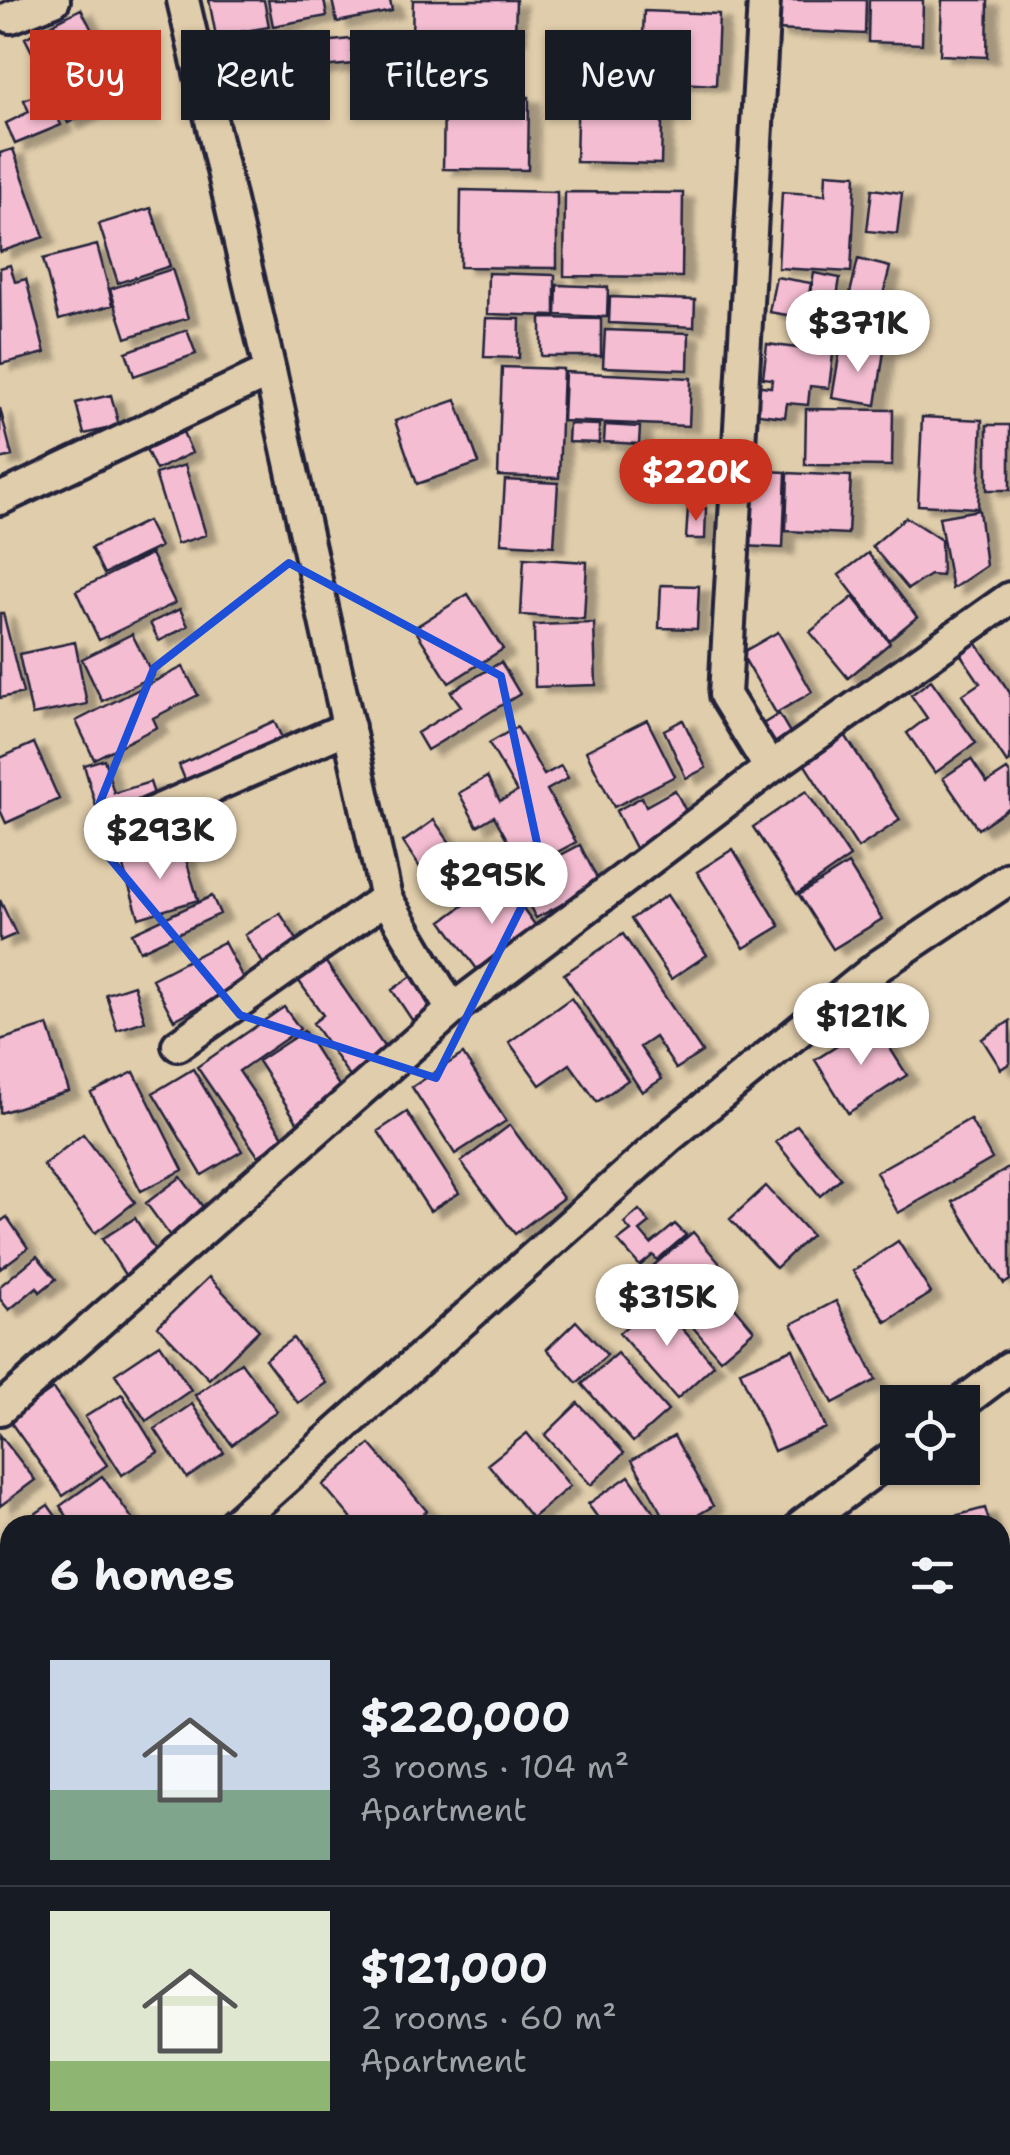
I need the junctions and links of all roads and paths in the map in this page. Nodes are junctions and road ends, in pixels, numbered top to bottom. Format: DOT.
graph roads {
  1 [pos="54,0"];
  2 [pos="183,0"];
  3 [pos="764,0"];
  4 [pos="11,16"];
  5 [pos="270,371"];
  6 [pos="0,500"];
  7 [pos="1010,598"];
  8 [pos="350,728"];
  9 [pos="770,768"];
  10 [pos="104,834"];
  11 [pos="1010,878"];
  12 [pos="386,898"];
  13 [pos="452,1010"];
  14 [pos="178,1045"];
  15 [pos="1010,1368"];
  16 [pos="980,1390"];
  17 [pos="0,1409"];
  18 [pos="880,1466"];
  19 [pos="245,1515"];
  20 [pos="815,1515"];
  1 -- 4 [label="street"];
  2 -- 5 [label="street"];
  3 -- 9 [label="street"];
  5 -- 6 [label="street"];
  5 -- 8 [label="street"];
  7 -- 9 [label="street"];
  8 -- 10 [label="street"];
  8 -- 12 [label="street"];
  9 -- 13 [label="street"];
  11 -- 19 [label="street"];
  12 -- 13 [label="street"];
  12 -- 14 [label="street"];
  13 -- 17 [label="street"];
  15 -- 16 [label="street"];
  18 -- 20 [label="street"];
}
